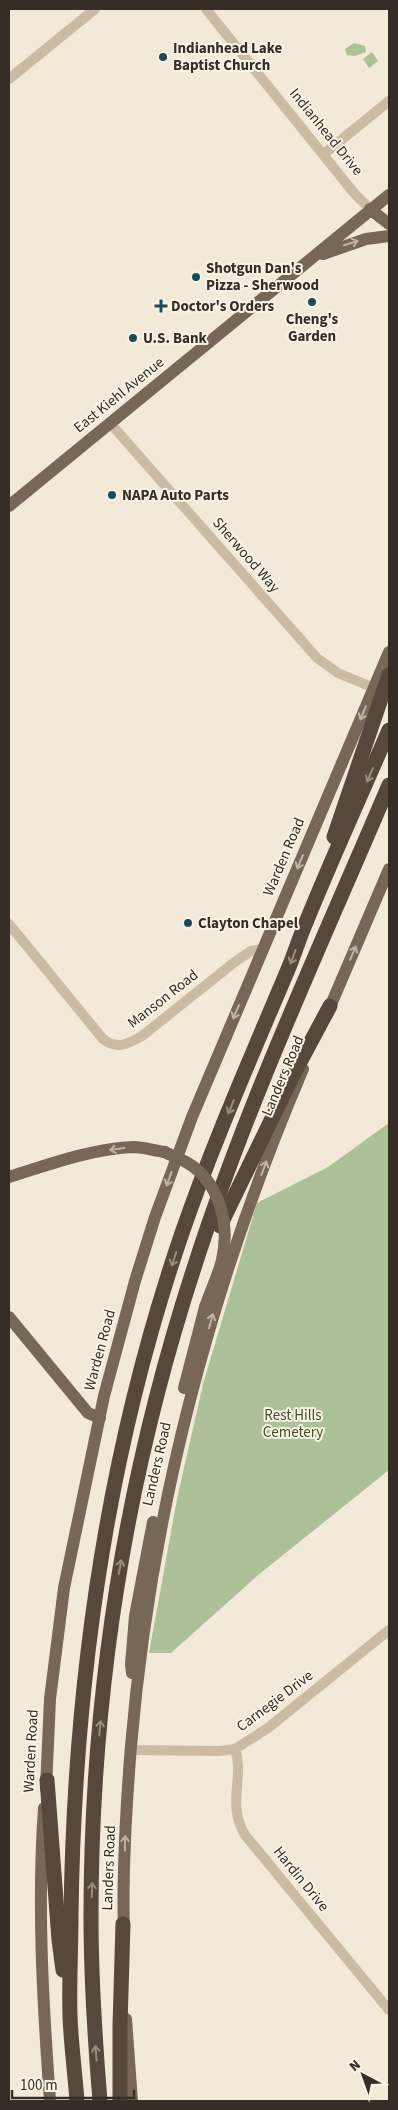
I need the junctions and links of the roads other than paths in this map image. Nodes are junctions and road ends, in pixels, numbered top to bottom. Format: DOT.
graph roads {
  1 [pos="95,9"];
  2 [pos="206,9"];
  3 [pos="9,79"];
  4 [pos="389,101"];
  5 [pos="324,154"];
  6 [pos="389,195"];
  7 [pos="370,209"];
  8 [pos="389,224"];
  9 [pos="389,236"];
  10 [pos="314,257"];
  11 [pos="110,423"];
  12 [pos="9,506"];
  13 [pos="389,652"];
  14 [pos="389,675"];
  15 [pos="374,688"];
  16 [pos="389,730"];
  17 [pos="389,786"];
  18 [pos="389,869"];
  19 [pos="306,922"];
  20 [pos="9,924"];
  21 [pos="263,949"];
  22 [pos="330,1006"];
  23 [pos="9,1177"];
  24 [pos="194,1267"];
  25 [pos="9,1317"];
  26 [pos="100,1418"];
  27 [pos="389,1630"];
  28 [pos="135,1703"];
  29 [pos="235,1749"];
  30 [pos="131,1750"];
  31 [pos="47,1780"];
  32 [pos="123,1924"];
  33 [pos="389,2010"];
  34 [pos="70,2016"];
  35 [pos="50,2101"];
  36 [pos="76,2101"];
  37 [pos="100,2101"];
  38 [pos="120,2101"];
  39 [pos="132,2101"];
  1 -- 3 [label="street"];
  2 -- 5 [label="street, Indianhead Drive"];
  4 -- 5 [label="street"];
  5 -- 7 [label="street, Indianhead Drive"];
  6 -- 7 [label="main road, East Kiehl Avenue"];
  7 -- 8 [label="main road, Indianhead Drive"];
  7 -- 10 [label="main road, East Kiehl Avenue"];
  10 -- 9 [label="main road, one-way"];
  10 -- 11 [label="main road, East Kiehl Avenue"];
  11 -- 12 [label="main road, East Kiehl Avenue"];
  11 -- 15 [label="street, Sherwood Way"];
  13 -- 15 [label="main road, Warden Road"];
  14 -- 19 [label="highway"];
  15 -- 21 [label="main road, Warden Road, one-way"];
  16 -- 19 [label="highway, one-way"];
  17 -- 24 [label="highway"];
  22 -- 18 [label="main road, Landers Road, one-way"];
  19 -- 34 [label="highway, one-way"];
  20 -- 21 [label="street, Manson Road"];
  21 -- 26 [label="main road, Warden Road, one-way"];
  22 -- 24 [label="highway"];
  28 -- 22 [label="main road, Landers Road, one-way"];
  28 -- 23 [label="main road, one-way, bridge"];
  37 -- 24 [label="highway, one-way"];
  25 -- 26 [label="main road"];
  26 -- 31 [label="main road, Warden Road"];
  27 -- 29 [label="street, Carnegie Drive"];
  28 -- 30 [label="main road, Landers Road"];
  29 -- 30 [label="street, Carnegie Drive"];
  29 -- 33 [label="street, Hardin Drive"];
  32 -- 30 [label="main road, Landers Road, one-way"];
  31 -- 34 [label="highway"];
  31 -- 35 [label="main road, Warden Road"];
  32 -- 38 [label="highway"];
  32 -- 39 [label="main road, Landers Road"];
  34 -- 36 [label="highway"];
}
